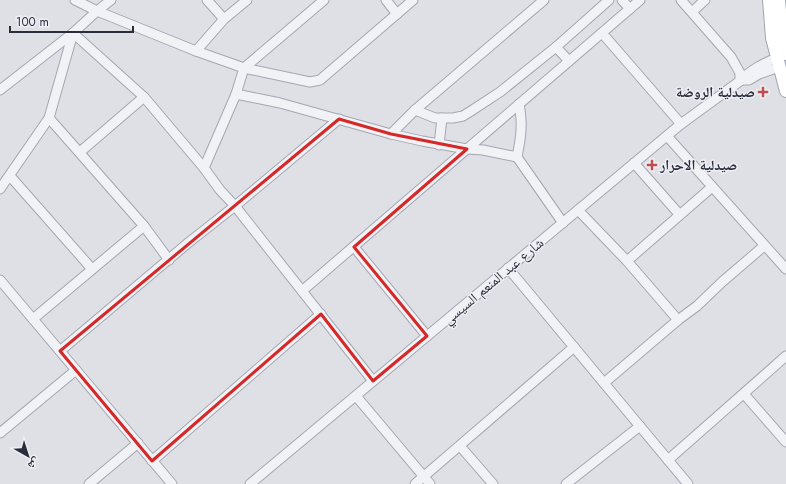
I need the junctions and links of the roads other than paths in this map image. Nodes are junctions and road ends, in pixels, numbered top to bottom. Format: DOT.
graph roads {
  1 [pos="75,0"];
  2 [pos="111,0"];
  3 [pos="207,0"];
  4 [pos="247,0"];
  5 [pos="324,0"];
  6 [pos="386,0"];
  7 [pos="413,0"];
  8 [pos="544,0"];
  9 [pos="609,0"];
  10 [pos="622,0"];
  11 [pos="640,0"];
  12 [pos="681,0"];
  13 [pos="705,0"];
  14 [pos="769,0"];
  15 [pos="779,0"];
  16 [pos="630,9"];
  17 [pos="97,11"];
  18 [pos="692,12"];
  19 [pos="397,14"];
  20 [pos="224,19"];
  21 [pos="73,33"];
  22 [pos="602,33"];
  23 [pos="556,47"];
  24 [pos="196,51"];
  25 [pos="782,53"];
  26 [pos="569,61"];
  27 [pos="244,68"];
  28 [pos="740,81"];
  29 [pos="0,90"];
  30 [pos="786,91"];
  31 [pos="236,94"];
  32 [pos="144,97"];
  33 [pos="519,104"];
  34 [pos="415,110"];
  35 [pos="49,118"];
  36 [pos="442,118"];
  37 [pos="338,119"];
  38 [pos="681,124"];
  39 [pos="391,134"];
  40 [pos="667,136"];
  41 [pos="439,145"];
  42 [pos="467,149"];
  43 [pos="80,152"];
  44 [pos="517,157"];
  45 [pos="634,164"];
  46 [pos="204,168"];
  47 [pos="10,176"];
  48 [pos="712,187"];
  49 [pos="0,188"];
  50 [pos="235,206"];
  51 [pos="578,210"];
  52 [pos="679,214"];
  53 [pos="563,223"];
  54 [pos="144,226"];
  55 [pos="354,246"];
  56 [pos="764,246"];
  57 [pos="169,260"];
  58 [pos="626,261"];
  59 [pos="508,268"];
  60 [pos="92,269"];
  61 [pos="786,269"];
  62 [pos="0,280"];
  63 [pos="302,291"];
  64 [pos="321,314"];
  65 [pos="33,319"];
  66 [pos="678,320"];
  67 [pos="427,336"];
  68 [pos="574,347"];
  69 [pos="60,351"];
  70 [pos="786,356"];
  71 [pos="76,370"];
  72 [pos="374,381"];
  73 [pos="604,383"];
  74 [pos="744,394"];
  75 [pos="356,396"];
  76 [pos="640,426"];
  77 [pos="0,433"];
  78 [pos="786,442"];
  79 [pos="138,443"];
  80 [pos="460,446"];
  81 [pos="668,460"];
  82 [pos="152,461"];
  83 [pos="424,476"];
  84 [pos="89,484"];
  85 [pos="172,484"];
  86 [pos="250,484"];
  87 [pos="415,484"];
  88 [pos="430,484"];
  89 [pos="493,484"];
  90 [pos="566,484"];
  91 [pos="688,484"];
  1 -- 17 [label="street"];
  2 -- 17 [label="street"];
  3 -- 20 [label="street"];
  4 -- 20 [label="street"];
  5 -- 27 [label="street"];
  6 -- 19 [label="street"];
  7 -- 19 [label="street"];
  8 -- 34 [label="street"];
  9 -- 23 [label="street"];
  10 -- 16 [label="street"];
  11 -- 16 [label="street"];
  12 -- 18 [label="street"];
  13 -- 18 [label="street"];
  14 -- 25 [label="main road"];
  15 -- 25 [label="main road"];
  16 -- 22 [label="street"];
  17 -- 21 [label="street"];
  17 -- 24 [label="street"];
  18 -- 28 [label="street"];
  19 -- 27 [label="street"];
  20 -- 24 [label="street"];
  21 -- 29 [label="street"];
  21 -- 32 [label="street"];
  21 -- 35 [label="street"];
  22 -- 26 [label="street"];
  22 -- 38 [label="street"];
  23 -- 26 [label="street"];
  23 -- 36 [label="street"];
  24 -- 27 [label="street"];
  25 -- 28 [label="street, شارع عبد المنعم السيسي"];
  25 -- 30 [label="main road"];
  26 -- 33 [label="street"];
  27 -- 31 [label="street"];
  28 -- 38 [label="street, شارع عبد المنعم السيسي"];
  31 -- 37 [label="street"];
  31 -- 46 [label="street"];
  32 -- 43 [label="street"];
  32 -- 46 [label="street"];
  33 -- 42 [label="street"];
  33 -- 44 [label="street"];
  34 -- 36 [label="street"];
  34 -- 39 [label="street"];
  35 -- 43 [label="street"];
  35 -- 47 [label="street"];
  36 -- 41 [label="street"];
  37 -- 39 [label="street"];
  37 -- 50 [label="street"];
  38 -- 40 [label="street, شارع عبد المنعم السيسي"];
  39 -- 41 [label="street"];
  40 -- 45 [label="street, شارع عبد المنعم السيسي"];
  40 -- 48 [label="street"];
  41 -- 42 [label="street"];
  42 -- 44 [label="street"];
  42 -- 55 [label="street"];
  43 -- 54 [label="street"];
  44 -- 53 [label="street"];
  45 -- 51 [label="street, شارع عبد المنعم السيسي"];
  45 -- 52 [label="street"];
  46 -- 50 [label="street"];
  47 -- 49 [label="street"];
  47 -- 60 [label="street"];
  48 -- 52 [label="street"];
  48 -- 56 [label="street"];
  50 -- 57 [label="street"];
  50 -- 63 [label="street"];
  51 -- 53 [label="street, شارع عبد المنعم السيسي"];
  51 -- 58 [label="street"];
  52 -- 58 [label="street"];
  53 -- 59 [label="street, شارع عبد المنعم السيسي"];
  54 -- 57 [label="street"];
  54 -- 60 [label="street"];
  55 -- 63 [label="street"];
  55 -- 67 [label="street"];
  56 -- 61 [label="street"];
  56 -- 66 [label="street"];
  57 -- 69 [label="street"];
  58 -- 66 [label="street"];
  59 -- 67 [label="street, شارع عبد المنعم السيسي"];
  59 -- 68 [label="street"];
  60 -- 65 [label="street"];
  62 -- 65 [label="street"];
  63 -- 64 [label="street"];
  64 -- 72 [label="street"];
  64 -- 82 [label="street"];
  65 -- 69 [label="street"];
  66 -- 73 [label="street"];
  67 -- 72 [label="street, شارع عبد المنعم السيسي"];
  68 -- 73 [label="street"];
  68 -- 80 [label="street"];
  69 -- 71 [label="street"];
  70 -- 74 [label="street"];
  71 -- 77 [label="street"];
  71 -- 79 [label="street"];
  72 -- 75 [label="street, شارع عبد المنعم السيسي"];
  73 -- 76 [label="street"];
  74 -- 78 [label="street"];
  74 -- 81 [label="street"];
  75 -- 83 [label="street"];
  75 -- 86 [label="street, شارع عبد المنعم السيسي"];
  76 -- 81 [label="street"];
  76 -- 90 [label="street"];
  79 -- 82 [label="street"];
  79 -- 84 [label="street"];
  80 -- 83 [label="street"];
  80 -- 89 [label="street"];
  81 -- 91 [label="street"];
  82 -- 85 [label="street"];
  83 -- 87 [label="street"];
  83 -- 88 [label="street"];
}
